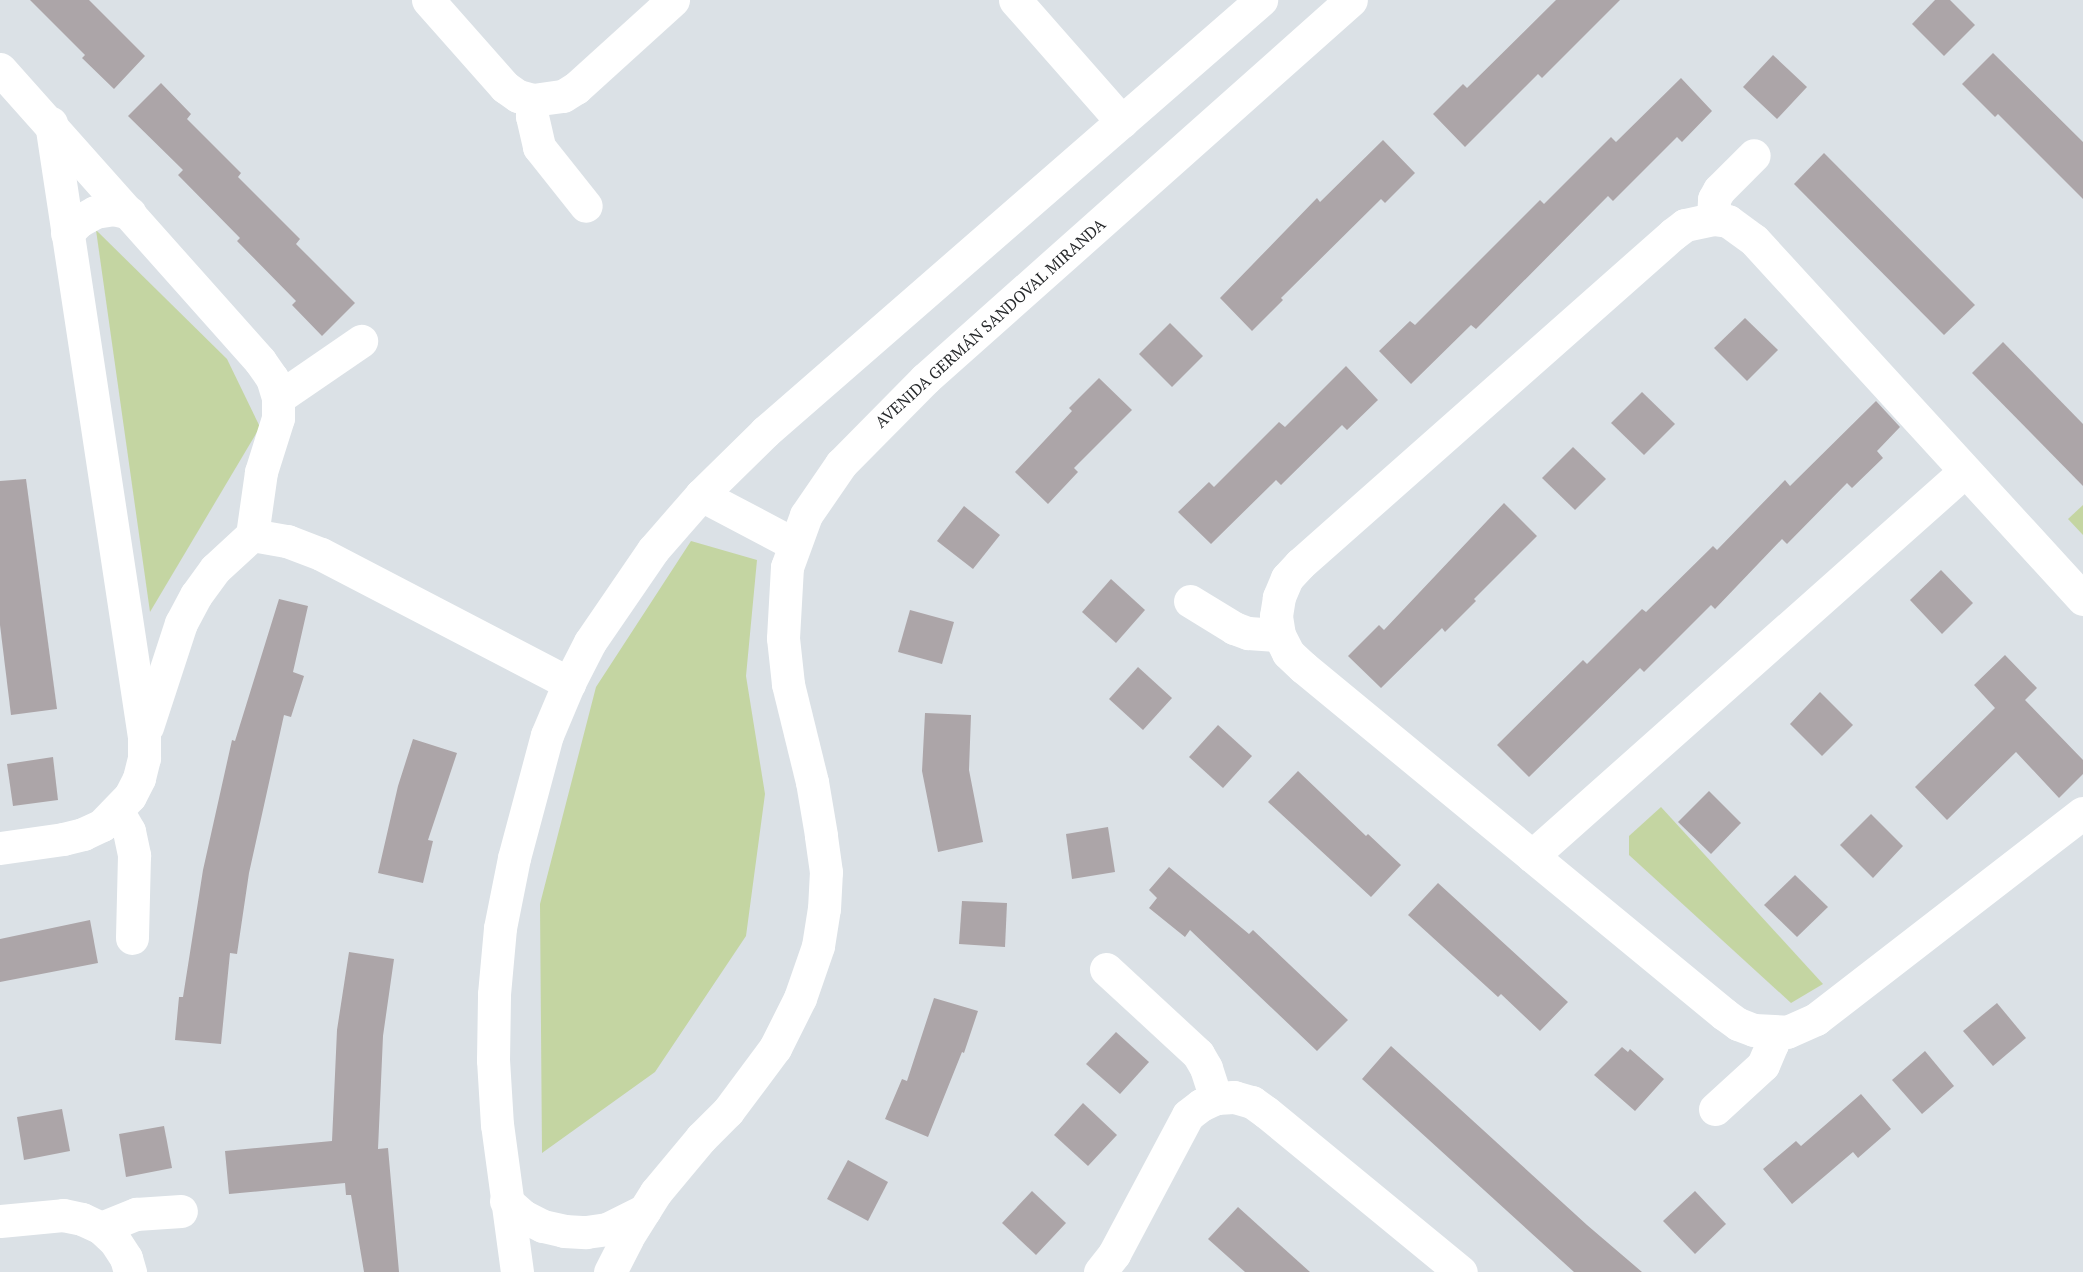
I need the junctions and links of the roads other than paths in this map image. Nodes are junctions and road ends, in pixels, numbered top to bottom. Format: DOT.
graph roads {
  1 [pos="428,0"];
  2 [pos="673,0"];
  3 [pos="1015,0"];
  4 [pos="1261,0"];
  5 [pos="1351,0"];
  6 [pos="0,69"];
  7 [pos="533,100"];
  8 [pos="1122,122"];
  9 [pos="51,123"];
  10 [pos="1754,155"];
  11 [pos="586,206"];
  12 [pos="130,213"];
  13 [pos="1713,219"];
  14 [pos="67,233"];
  15 [pos="361,341"];
  16 [pos="278,398"];
  17 [pos="1965,471"];
  18 [pos="701,495"];
  19 [pos="252,535"];
  20 [pos="794,544"];
  21 [pos="2083,599"];
  22 [pos="1190,601"];
  23 [pos="127,625"];
  24 [pos="177,634"];
  25 [pos="1279,635"];
  26 [pos="569,683"];
  27 [pos="144,737"];
  28 [pos="118,812"];
  29 [pos="2083,813"];
  30 [pos="0,848"];
  31 [pos="1532,856"];
  32 [pos="132,938"];
  33 [pos="1106,969"];
  34 [pos="1772,1033"];
  35 [pos="1216,1098"];
  36 [pos="1715,1109"];
  37 [pos="506,1201"];
  38 [pos="645,1210"];
  39 [pos="180,1211"];
  40 [pos="0,1221"];
  41 [pos="101,1228"];
  42 [pos="130,1272"];
  43 [pos="517,1272"];
  44 [pos="610,1272"];
  45 [pos="1100,1272"];
  46 [pos="1461,1272"];
  1 -- 7 [label="street"];
  2 -- 7 [label="street"];
  3 -- 8 [label="street"];
  4 -- 8 [label="street"];
  5 -- 20 [label="street, AVENIDA GERMÁN SANDOVAL MIRANDA"];
  6 -- 9 [label="street"];
  7 -- 11 [label="street"];
  8 -- 18 [label="street"];
  9 -- 12 [label="street"];
  9 -- 14 [label="street"];
  10 -- 13 [label="street"];
  12 -- 14 [label="street"];
  12 -- 16 [label="street"];
  13 -- 17 [label="street"];
  13 -- 25 [label="street"];
  14 -- 23 [label="street"];
  15 -- 16 [label="street"];
  16 -- 19 [label="street"];
  17 -- 21 [label="street"];
  17 -- 31 [label="street"];
  18 -- 20 [label="street"];
  18 -- 26 [label="street"];
  19 -- 24 [label="street"];
  19 -- 26 [label="street"];
  20 -- 38 [label="street, AVENIDA GERMÁN SANDOVAL MIRANDA"];
  22 -- 25 [label="street"];
  23 -- 24 [label="street"];
  23 -- 27 [label="street"];
  24 -- 27 [label="street"];
  25 -- 31 [label="street"];
  26 -- 37 [label="street"];
  27 -- 28 [label="street"];
  28 -- 30 [label="street"];
  28 -- 32 [label="street"];
  29 -- 34 [label="street"];
  31 -- 34 [label="street"];
  33 -- 35 [label="street"];
  34 -- 36 [label="street"];
  35 -- 45 [label="street"];
  35 -- 46 [label="street"];
  37 -- 38 [label="street"];
  37 -- 43 [label="street"];
  38 -- 44 [label="street, AVENIDA GERMÁN SANDOVAL MIRANDA"];
  39 -- 41 [label="street"];
  40 -- 41 [label="street"];
  41 -- 42 [label="street"];
}
